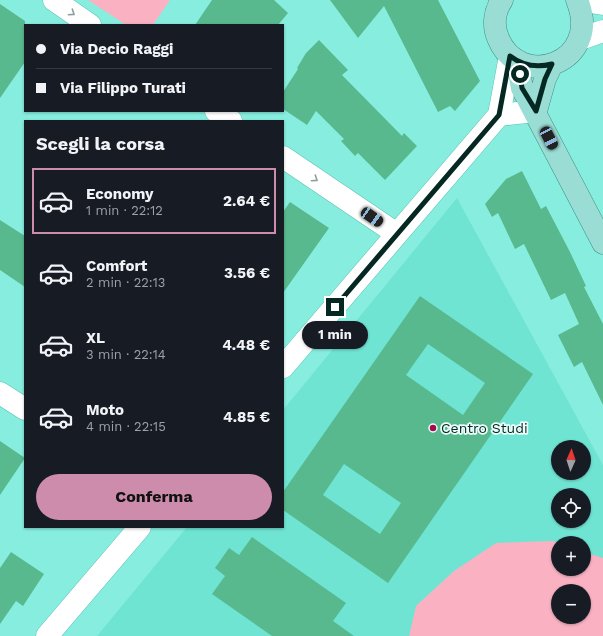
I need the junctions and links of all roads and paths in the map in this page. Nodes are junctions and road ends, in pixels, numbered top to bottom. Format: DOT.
graph roads {
  1 [pos="54,0"];
  2 [pos="578,0"];
  3 [pos="498,2"];
  4 [pos="603,4"];
  5 [pos="89,24"];
  6 [pos="603,31"];
  7 [pos="580,39"];
  8 [pos="514,58"];
  9 [pos="552,64"];
  10 [pos="536,111"];
  11 [pos="218,112"];
  12 [pos="499,115"];
  13 [pos="230,120"];
  14 [pos="284,158"];
  15 [pos="397,234"];
  16 [pos="603,242"];
  17 [pos="284,366"];
  18 [pos="0,392"];
  19 [pos="24,408"];
  20 [pos="139,528"];
  21 [pos="47,636"];
  1 -- 5 [label="street, one-way"];
  2 -- 4 [label="street"];
  2 -- 7 [label="main road"];
  3 -- 8 [label="main road"];
  6 -- 7 [label="street"];
  7 -- 9 [label="main road"];
  8 -- 9 [label="main road"];
  8 -- 10 [label="main road"];
  8 -- 12 [label="street"];
  9 -- 10 [label="main road"];
  10 -- 12 [label="street"];
  10 -- 16 [label="main road"];
  11 -- 13 [label="street"];
  12 -- 15 [label="street"];
  14 -- 15 [label="street, one-way"];
  15 -- 17 [label="street"];
  18 -- 19 [label="street"];
  20 -- 21 [label="street"];
}
